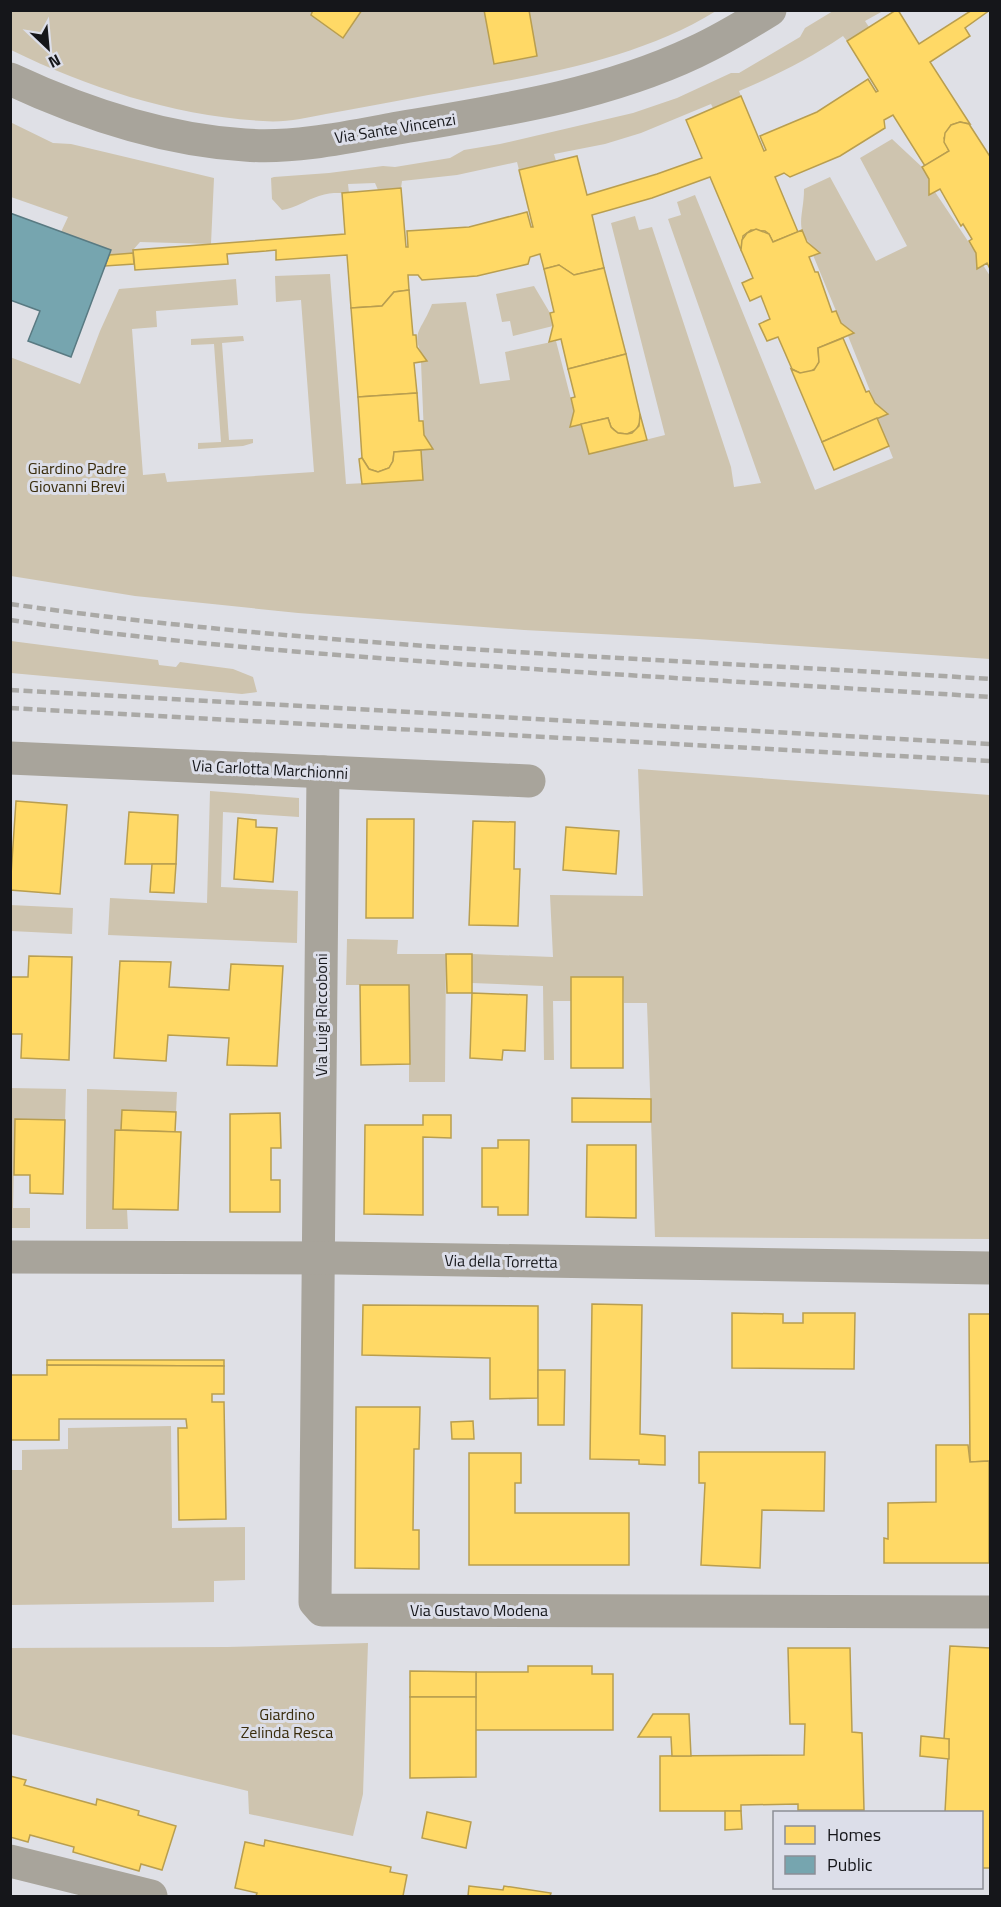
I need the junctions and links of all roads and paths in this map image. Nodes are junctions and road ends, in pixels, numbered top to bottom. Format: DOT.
graph roads {
  1 [pos="770,10"];
  2 [pos="10,79"];
  3 [pos="10,758"];
  4 [pos="323,772"];
  5 [pos="529,781"];
  6 [pos="10,1257"];
  7 [pos="318,1258"];
  8 [pos="990,1268"];
  9 [pos="990,1612"];
  10 [pos="10,1861"];
  11 [pos="151,1896"];
  1 -- 2 [label="street, Via Sante Vincenzi"];
  3 -- 4 [label="street, Via Carlotta Marchionni"];
  4 -- 5 [label="street, Via Carlotta Marchionni"];
  4 -- 7 [label="street, Via Luigi Riccoboni"];
  6 -- 7 [label="street, Via della Torretta"];
  7 -- 8 [label="street, Via della Torretta"];
  7 -- 9 [label="street, Via Gustavo Modena"];
  10 -- 11 [label="street"];
}
